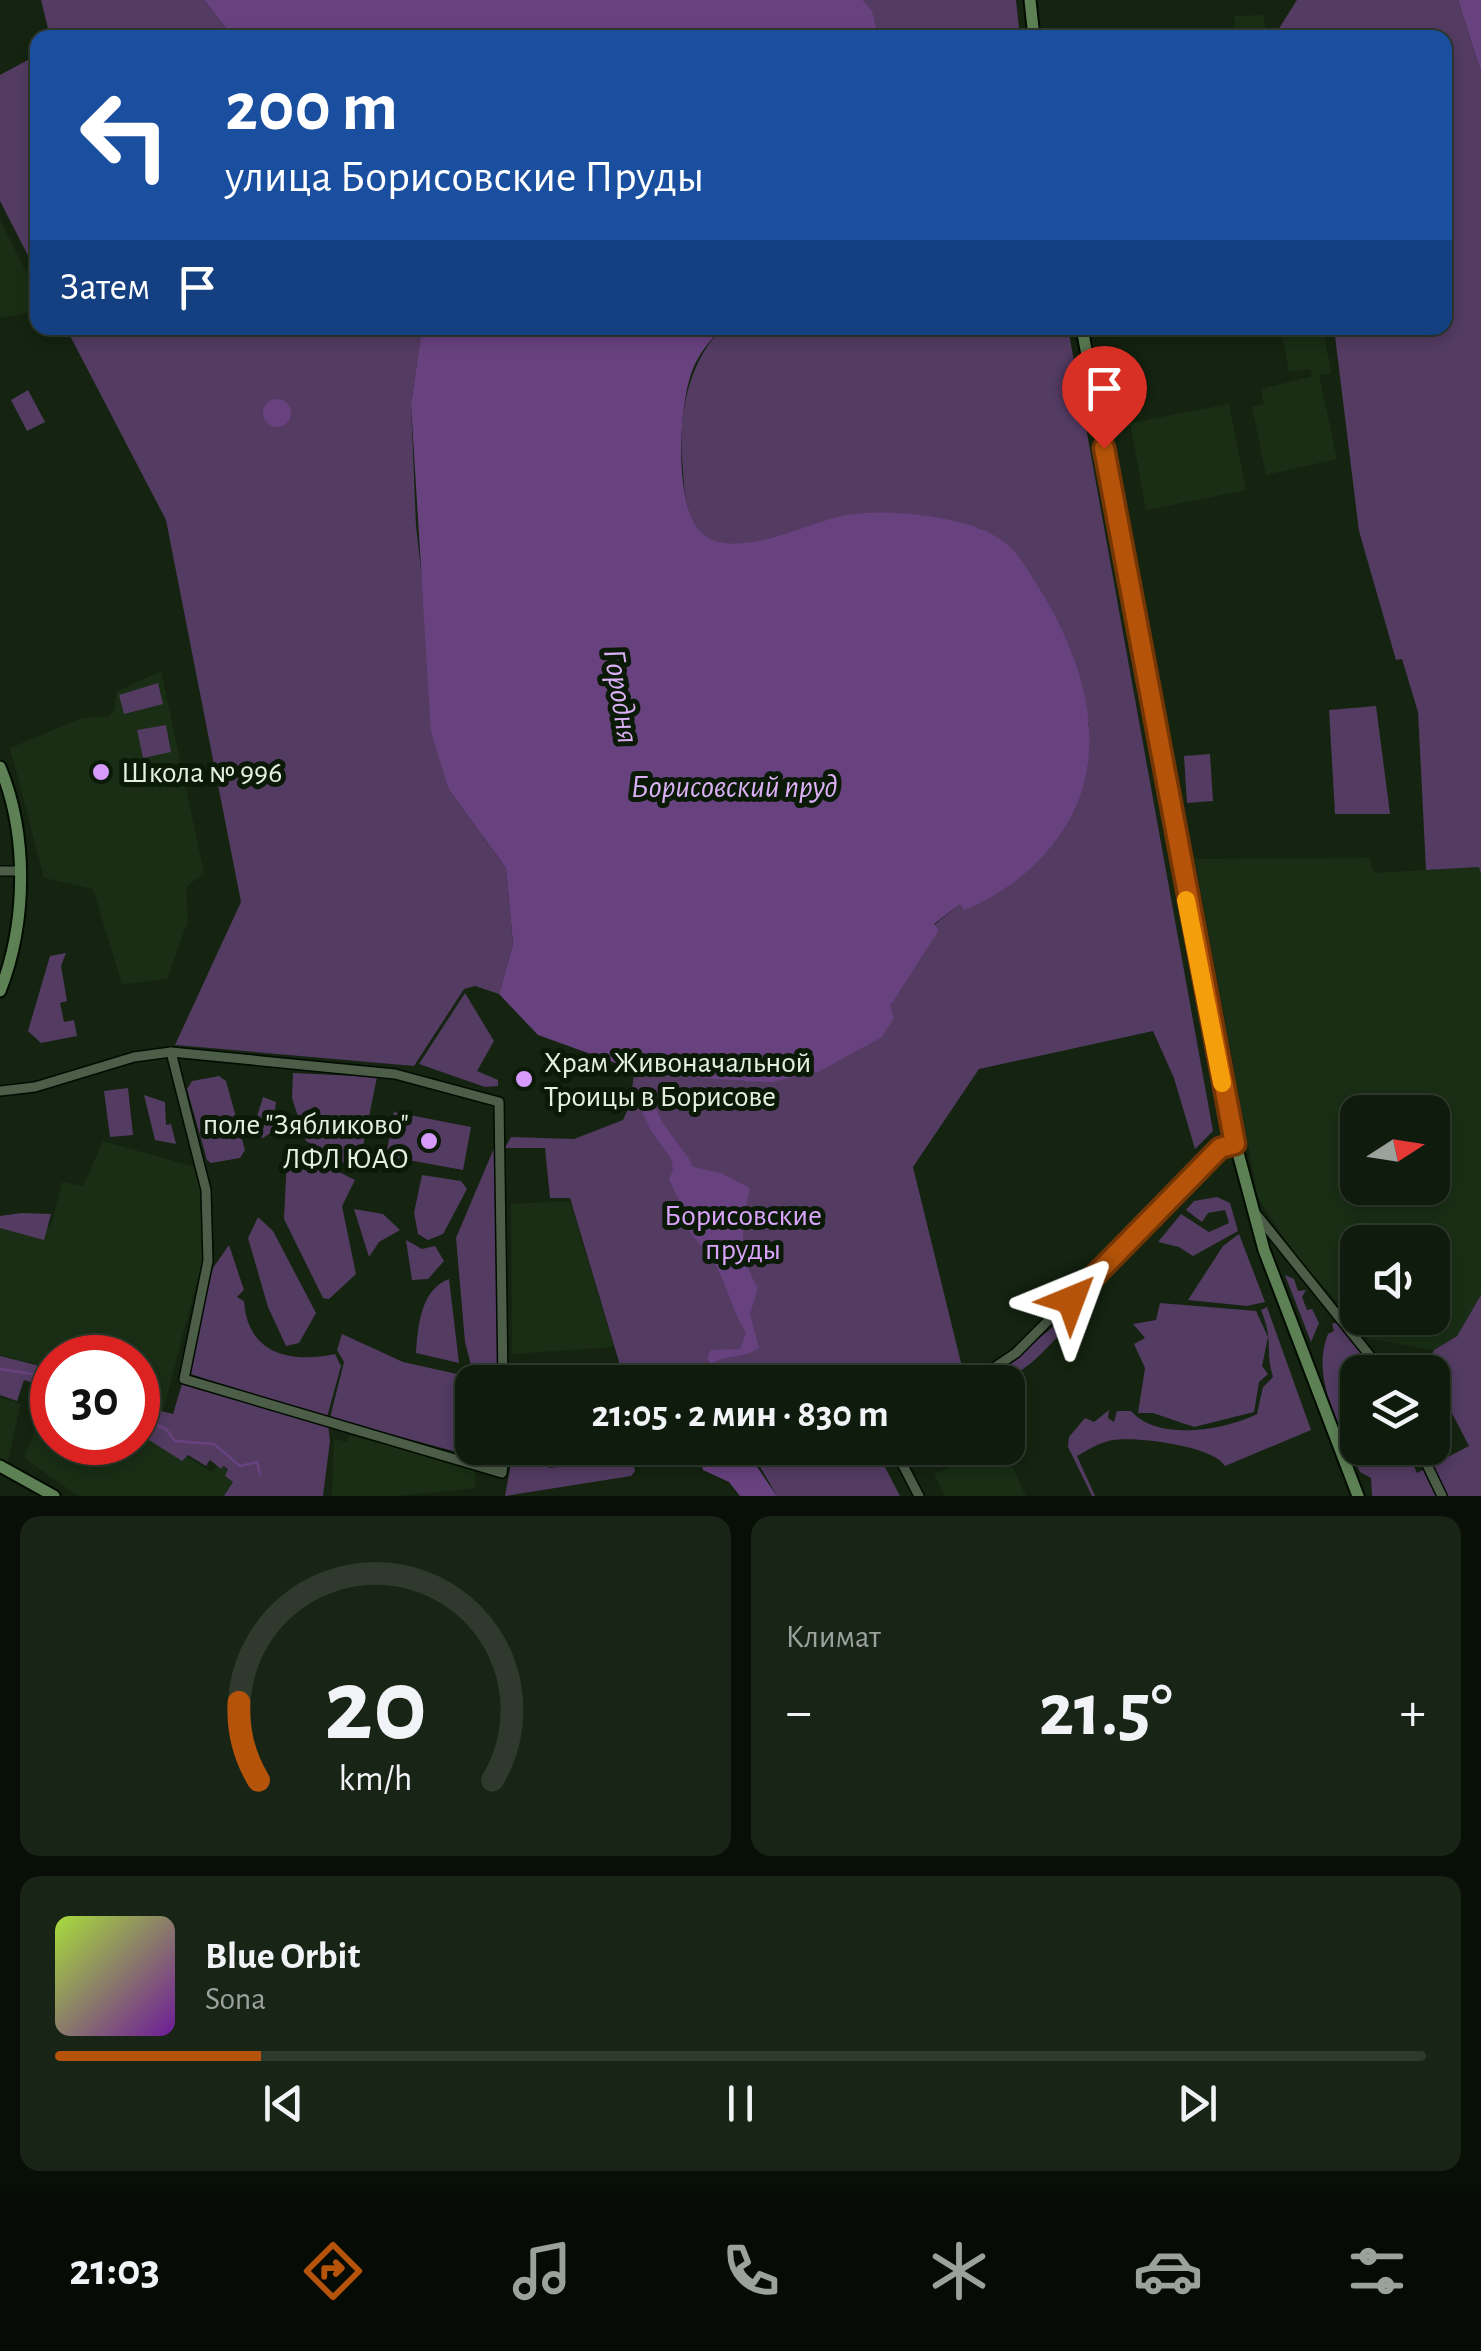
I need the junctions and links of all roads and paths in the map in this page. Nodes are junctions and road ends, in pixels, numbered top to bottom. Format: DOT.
graph roads {
  1 [pos="1030,0"];
  2 [pos="1033,30"];
  3 [pos="1083,335"];
  4 [pos="0,767"];
  5 [pos="0,871"];
  6 [pos="19,871"];
  7 [pos="0,990"];
  8 [pos="171,1052"];
  9 [pos="0,1091"];
  10 [pos="1235,1144"];
  11 [pos="1251,1207"];
  12 [pos="1264,1250"];
  13 [pos="1293,1264"];
  14 [pos="1270,1269"];
  15 [pos="1369,1355"];
  16 [pos="503,1365"];
  17 [pos="998,1365"];
  18 [pos="455,1458"];
  19 [pos="478,1465"];
  20 [pos="503,1465"];
  21 [pos="903,1465"];
  22 [pos="1428,1465"];
  23 [pos="0,1466"];
  24 [pos="54,1496"];
  25 [pos="919,1496"];
  26 [pos="1358,1496"];
  27 [pos="1442,1496"];
  1 -- 2 [label="main road"];
  3 -- 10 [label="main road"];
  4 -- 6 [label="main road"];
  5 -- 6 [label="street"];
  6 -- 7 [label="main road"];
  8 -- 9 [label="street"];
  8 -- 16 [label="street"];
  8 -- 18 [label="street"];
  10 -- 11 [label="main road"];
  10 -- 17 [label="street"];
  11 -- 12 [label="main road"];
  11 -- 13 [label="street"];
  12 -- 13 [label="street"];
  12 -- 14 [label="main road"];
  13 -- 14 [label="street"];
  13 -- 15 [label="street"];
  14 -- 26 [label="main road"];
  19 -- 20 [label="street"];
  21 -- 25 [label="street"];
  22 -- 27 [label="street"];
  23 -- 24 [label="main road"];
}
